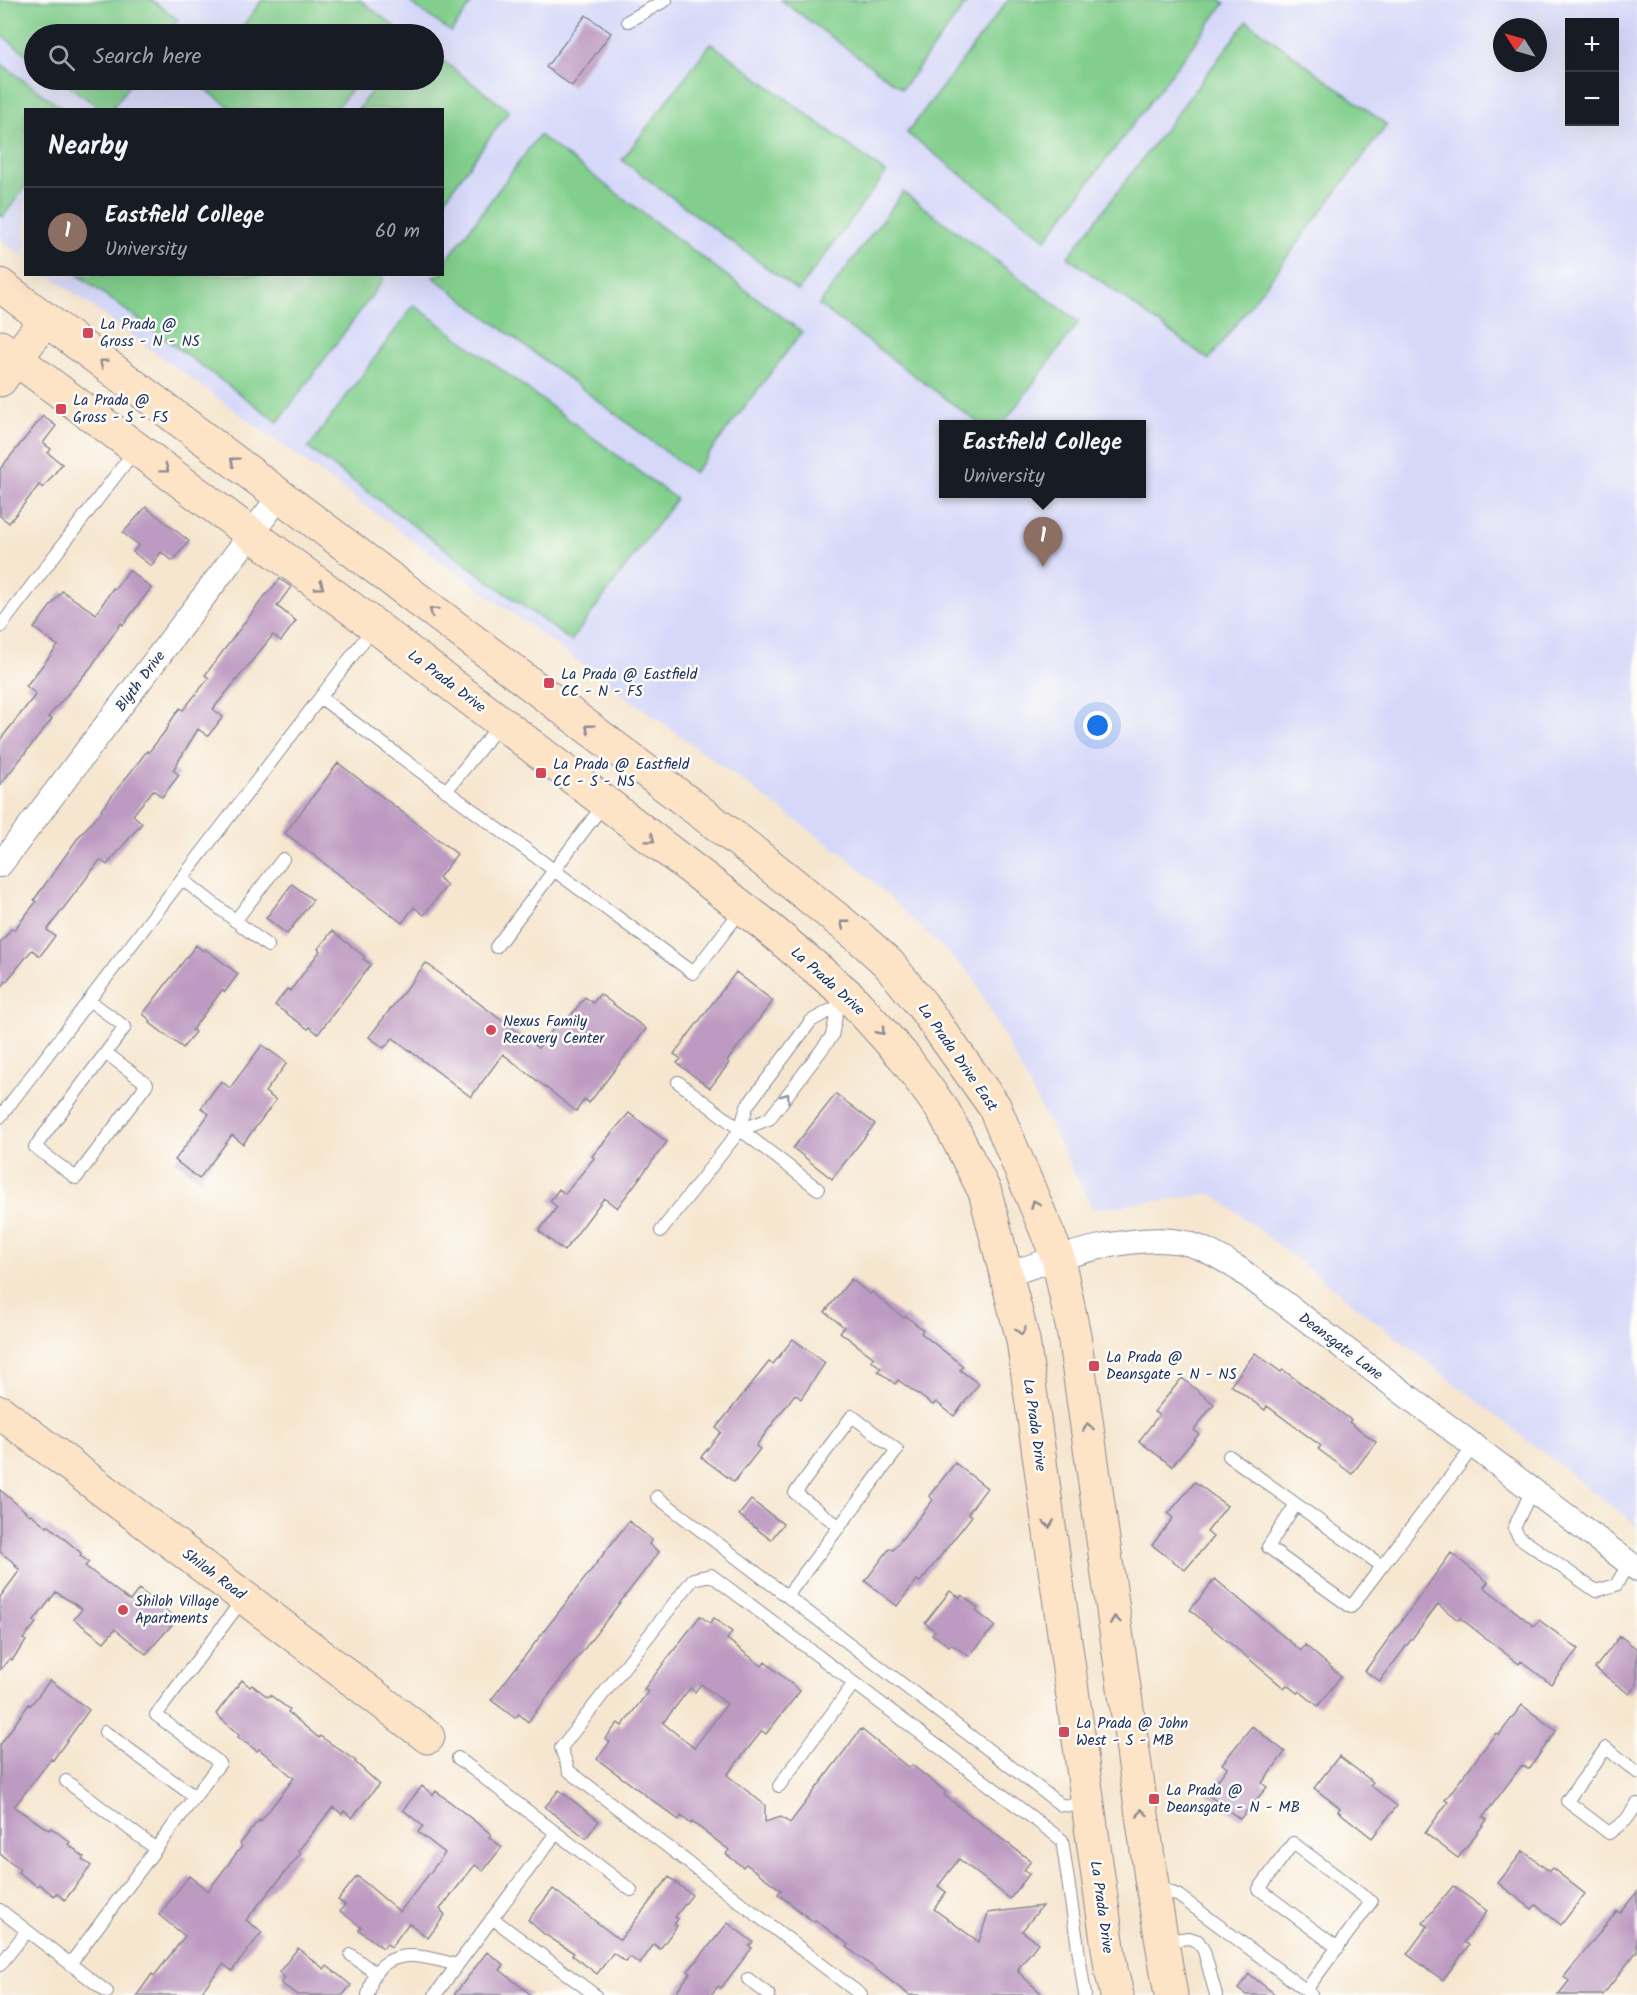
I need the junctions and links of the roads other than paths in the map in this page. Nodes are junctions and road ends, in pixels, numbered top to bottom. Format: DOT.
graph roads {
  1 [pos="666,0"];
  2 [pos="628,21"];
  3 [pos="0,285"];
  4 [pos="46,319"];
  5 [pos="5,362"];
  6 [pos="137,447"];
  7 [pos="280,496"];
  8 [pos="251,535"];
  9 [pos="375,626"];
  10 [pos="0,627"];
  11 [pos="321,698"];
  12 [pos="502,722"];
  13 [pos="636,763"];
  14 [pos="447,791"];
  15 [pos="605,803"];
  16 [pos="284,859"];
  17 [pos="0,865"];
  18 [pos="554,871"];
  19 [pos="182,879"];
  20 [pos="743,907"];
  21 [pos="235,921"];
  22 [pos="268,946"];
  23 [pos="496,947"];
  24 [pos="888,963"];
  25 [pos="89,1000"];
  26 [pos="844,1001"];
  27 [pos="106,1053"];
  28 [pos="678,1082"];
  29 [pos="0,1117"];
  30 [pos="740,1130"];
  31 [pos="818,1189"];
  32 [pos="661,1231"];
  33 [pos="1058,1258"];
  34 [pos="1008,1274"];
  35 [pos="0,1412"];
  36 [pos="1474,1446"];
  37 [pos="1229,1456"];
  38 [pos="1532,1490"];
  39 [pos="657,1497"];
  40 [pos="1296,1504"];
  41 [pos="840,1527"];
  42 [pos="1382,1566"];
  43 [pos="1633,1566"];
  44 [pos="787,1596"];
  45 [pos="244,1597"];
  46 [pos="854,1683"];
  47 [pos="105,1732"];
  48 [pos="428,1737"];
  49 [pos="458,1758"];
  50 [pos="1637,1772"];
  51 [pos="66,1781"];
  52 [pos="779,1786"];
  53 [pos="195,1797"];
  54 [pos="1637,1804"];
  55 [pos="1087,1806"];
  56 [pos="1626,1820"];
  57 [pos="1637,1828"];
  58 [pos="556,1833"];
  59 [pos="1146,1845"];
  60 [pos="156,1849"];
  61 [pos="1094,1852"];
  62 [pos="1152,1884"];
  63 [pos="631,1890"];
  64 [pos="0,1910"];
  65 [pos="492,1918"];
  66 [pos="27,1930"];
  67 [pos="1162,1942"];
  68 [pos="1338,1947"];
  69 [pos="351,1955"];
  70 [pos="70,1964"];
  71 [pos="0,1965"];
  72 [pos="457,1965"];
  73 [pos="375,1973"];
  74 [pos="1100,1976"];
  75 [pos="748,1979"];
  76 [pos="107,1992"];
  77 [pos="1309,1993"];
  78 [pos="368,1995"];
  79 [pos="435,1995"];
  80 [pos="595,1995"];
  81 [pos="769,1995"];
  82 [pos="861,1995"];
  83 [pos="1085,1995"];
  84 [pos="1171,1995"];
  85 [pos="1216,1995"];
  1 -- 2 [label="lane"];
  3 -- 4 [label="main road"];
  4 -- 5 [label="main road"];
  7 -- 4 [label="main road, one-way"];
  5 -- 6 [label="main road, La Prada Drive"];
  6 -- 8 [label="main road, La Prada Drive, one-way"];
  6 -- 10 [label="lane"];
  7 -- 8 [label="street, Blyth Drive"];
  13 -- 7 [label="main road, one-way"];
  8 -- 9 [label="main road, La Prada Drive, one-way"];
  8 -- 17 [label="street, Blyth Drive"];
  9 -- 11 [label="lane"];
  9 -- 12 [label="main road, La Prada Drive"];
  11 -- 14 [label="lane"];
  11 -- 19 [label="lane"];
  12 -- 14 [label="lane"];
  12 -- 15 [label="main road, La Prada Drive"];
  13 -- 15 [label="main road"];
  24 -- 13 [label="main road, one-way"];
  14 -- 18 [label="lane"];
  15 -- 18 [label="lane"];
  15 -- 20 [label="main road, La Prada Drive, one-way"];
  16 -- 21 [label="lane"];
  18 -- 20 [label="lane"];
  18 -- 23 [label="lane"];
  19 -- 21 [label="lane"];
  19 -- 25 [label="lane"];
  20 -- 26 [label="main road, La Prada Drive"];
  21 -- 22 [label="lane"];
  24 -- 26 [label="main road"];
  33 -- 24 [label="main road, La Prada Drive East, one-way"];
  25 -- 27 [label="lane"];
  25 -- 29 [label="lane"];
  26 -- 30 [label="lane"];
  30 -- 26 [label="lane, one-way"];
  26 -- 34 [label="main road, La Prada Drive, one-way"];
  27 -- 27 [label="lane"];
  28 -- 30 [label="lane"];
  30 -- 31 [label="lane"];
  30 -- 32 [label="lane"];
  33 -- 34 [label="street, Deansgate Lane"];
  33 -- 36 [label="street, Deansgate Lane"];
  59 -- 33 [label="main road, one-way"];
  34 -- 55 [label="main road, La Prada Drive, one-way"];
  35 -- 45 [label="main road, Shiloh Road"];
  36 -- 38 [label="street, Deansgate Lane"];
  36 -- 42 [label="lane"];
  37 -- 40 [label="lane"];
  38 -- 43 [label="street, Deansgate Lane"];
  38 -- 43 [label="lane"];
  39 -- 44 [label="lane"];
  40 -- 42 [label="lane"];
  40 -- 42 [label="lane"];
  41 -- 41 [label="lane"];
  41 -- 44 [label="lane"];
  44 -- 55 [label="lane"];
  45 -- 48 [label="main road, Shiloh Road"];
  45 -- 53 [label="lane"];
  46 -- 52 [label="lane"];
  46 -- 74 [label="lane"];
  46 -- 82 [label="lane"];
  47 -- 53 [label="lane"];
  49 -- 58 [label="lane"];
  50 -- 56 [label="lane"];
  51 -- 60 [label="lane"];
  53 -- 60 [label="lane"];
  54 -- 56 [label="lane"];
  55 -- 61 [label="main road, La Prada Drive"];
  56 -- 57 [label="lane"];
  58 -- 63 [label="lane"];
  58 -- 65 [label="lane"];
  59 -- 61 [label="main road"];
  59 -- 62 [label="main road"];
  60 -- 70 [label="lane"];
  61 -- 74 [label="main road, La Prada Drive"];
  62 -- 67 [label="main road"];
  62 -- 77 [label="lane"];
  64 -- 66 [label="lane"];
  65 -- 72 [label="lane"];
  65 -- 80 [label="lane"];
  66 -- 70 [label="lane"];
  66 -- 71 [label="lane"];
  67 -- 84 [label="main road"];
  67 -- 85 [label="lane"];
  68 -- 68 [label="lane"];
  68 -- 77 [label="lane"];
  69 -- 73 [label="lane"];
  70 -- 76 [label="lane"];
  72 -- 73 [label="lane"];
  72 -- 79 [label="lane"];
  73 -- 78 [label="lane"];
  74 -- 83 [label="lane"];
  75 -- 81 [label="lane"];
}
